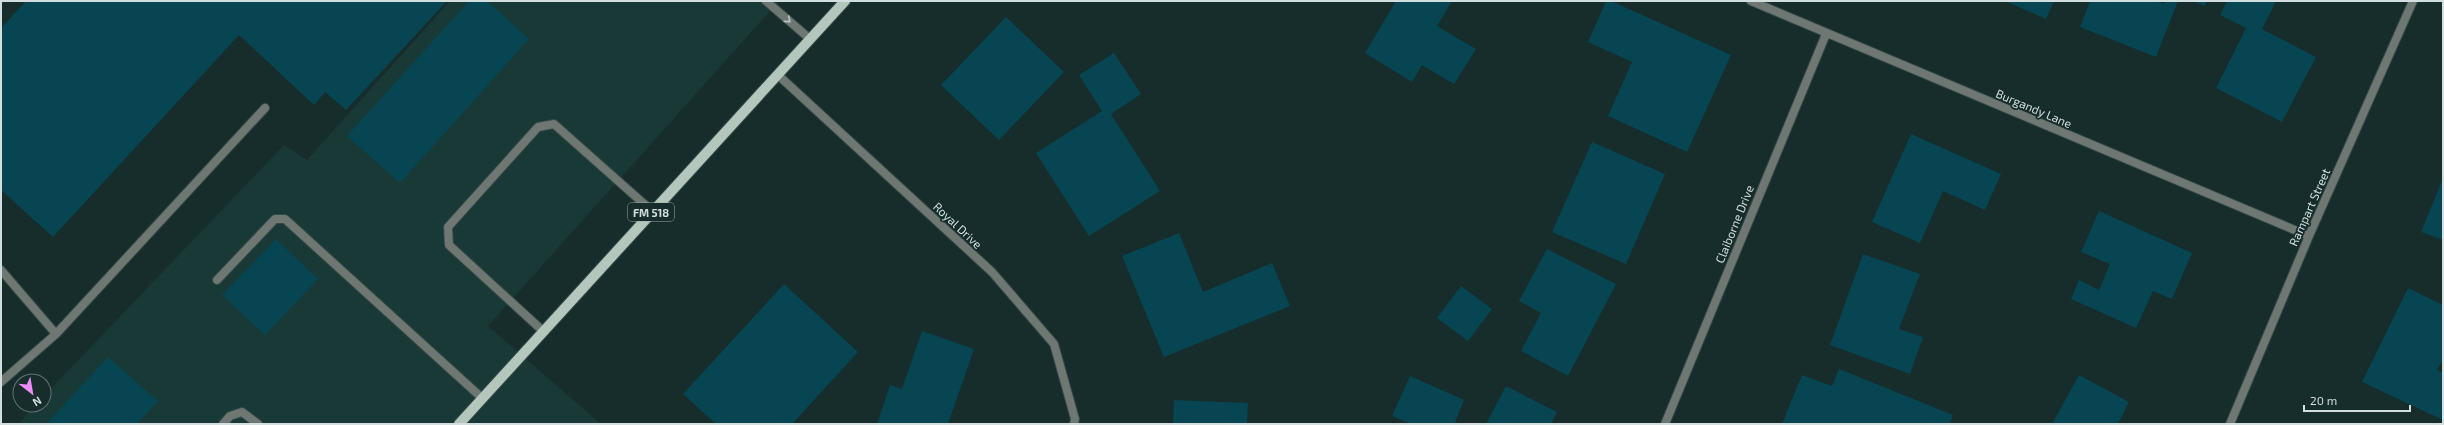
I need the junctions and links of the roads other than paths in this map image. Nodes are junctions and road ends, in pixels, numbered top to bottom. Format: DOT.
graph roads {
  1 [pos="766,1"];
  2 [pos="845,1"];
  3 [pos="1751,1"];
  4 [pos="2413,1"];
  5 [pos="1826,34"];
  6 [pos="810,39"];
  7 [pos="778,75"];
  8 [pos="265,108"];
  9 [pos="652,211"];
  10 [pos="2309,236"];
  11 [pos="1,270"];
  12 [pos="217,280"];
  13 [pos="544,332"];
  14 [pos="56,334"];
  15 [pos="1,382"];
  16 [pos="482,398"];
  17 [pos="461,423"];
  18 [pos="223,424"];
  19 [pos="258,424"];
  20 [pos="1074,424"];
  21 [pos="1665,424"];
  22 [pos="2230,424"];
  1 -- 6 [label="street, one-way"];
  2 -- 6 [label="main road, FM 518"];
  3 -- 5 [label="street, Burgandy Lane"];
  4 -- 10 [label="street, Rampart Street"];
  5 -- 10 [label="street, Burgandy Lane"];
  5 -- 21 [label="street, Claiborne Drive"];
  6 -- 7 [label="main road, FM 518"];
  7 -- 9 [label="main road, FM 518"];
  7 -- 20 [label="street, Royal Drive"];
  8 -- 14 [label="street"];
  9 -- 13 [label="main road, FM 518"];
  9 -- 13 [label="street"];
  10 -- 22 [label="street, Rampart Street"];
  11 -- 14 [label="street"];
  12 -- 16 [label="street"];
  13 -- 16 [label="main road, FM 518"];
  14 -- 15 [label="street"];
  16 -- 17 [label="main road, FM 518"];
  18 -- 19 [label="street"];
}
